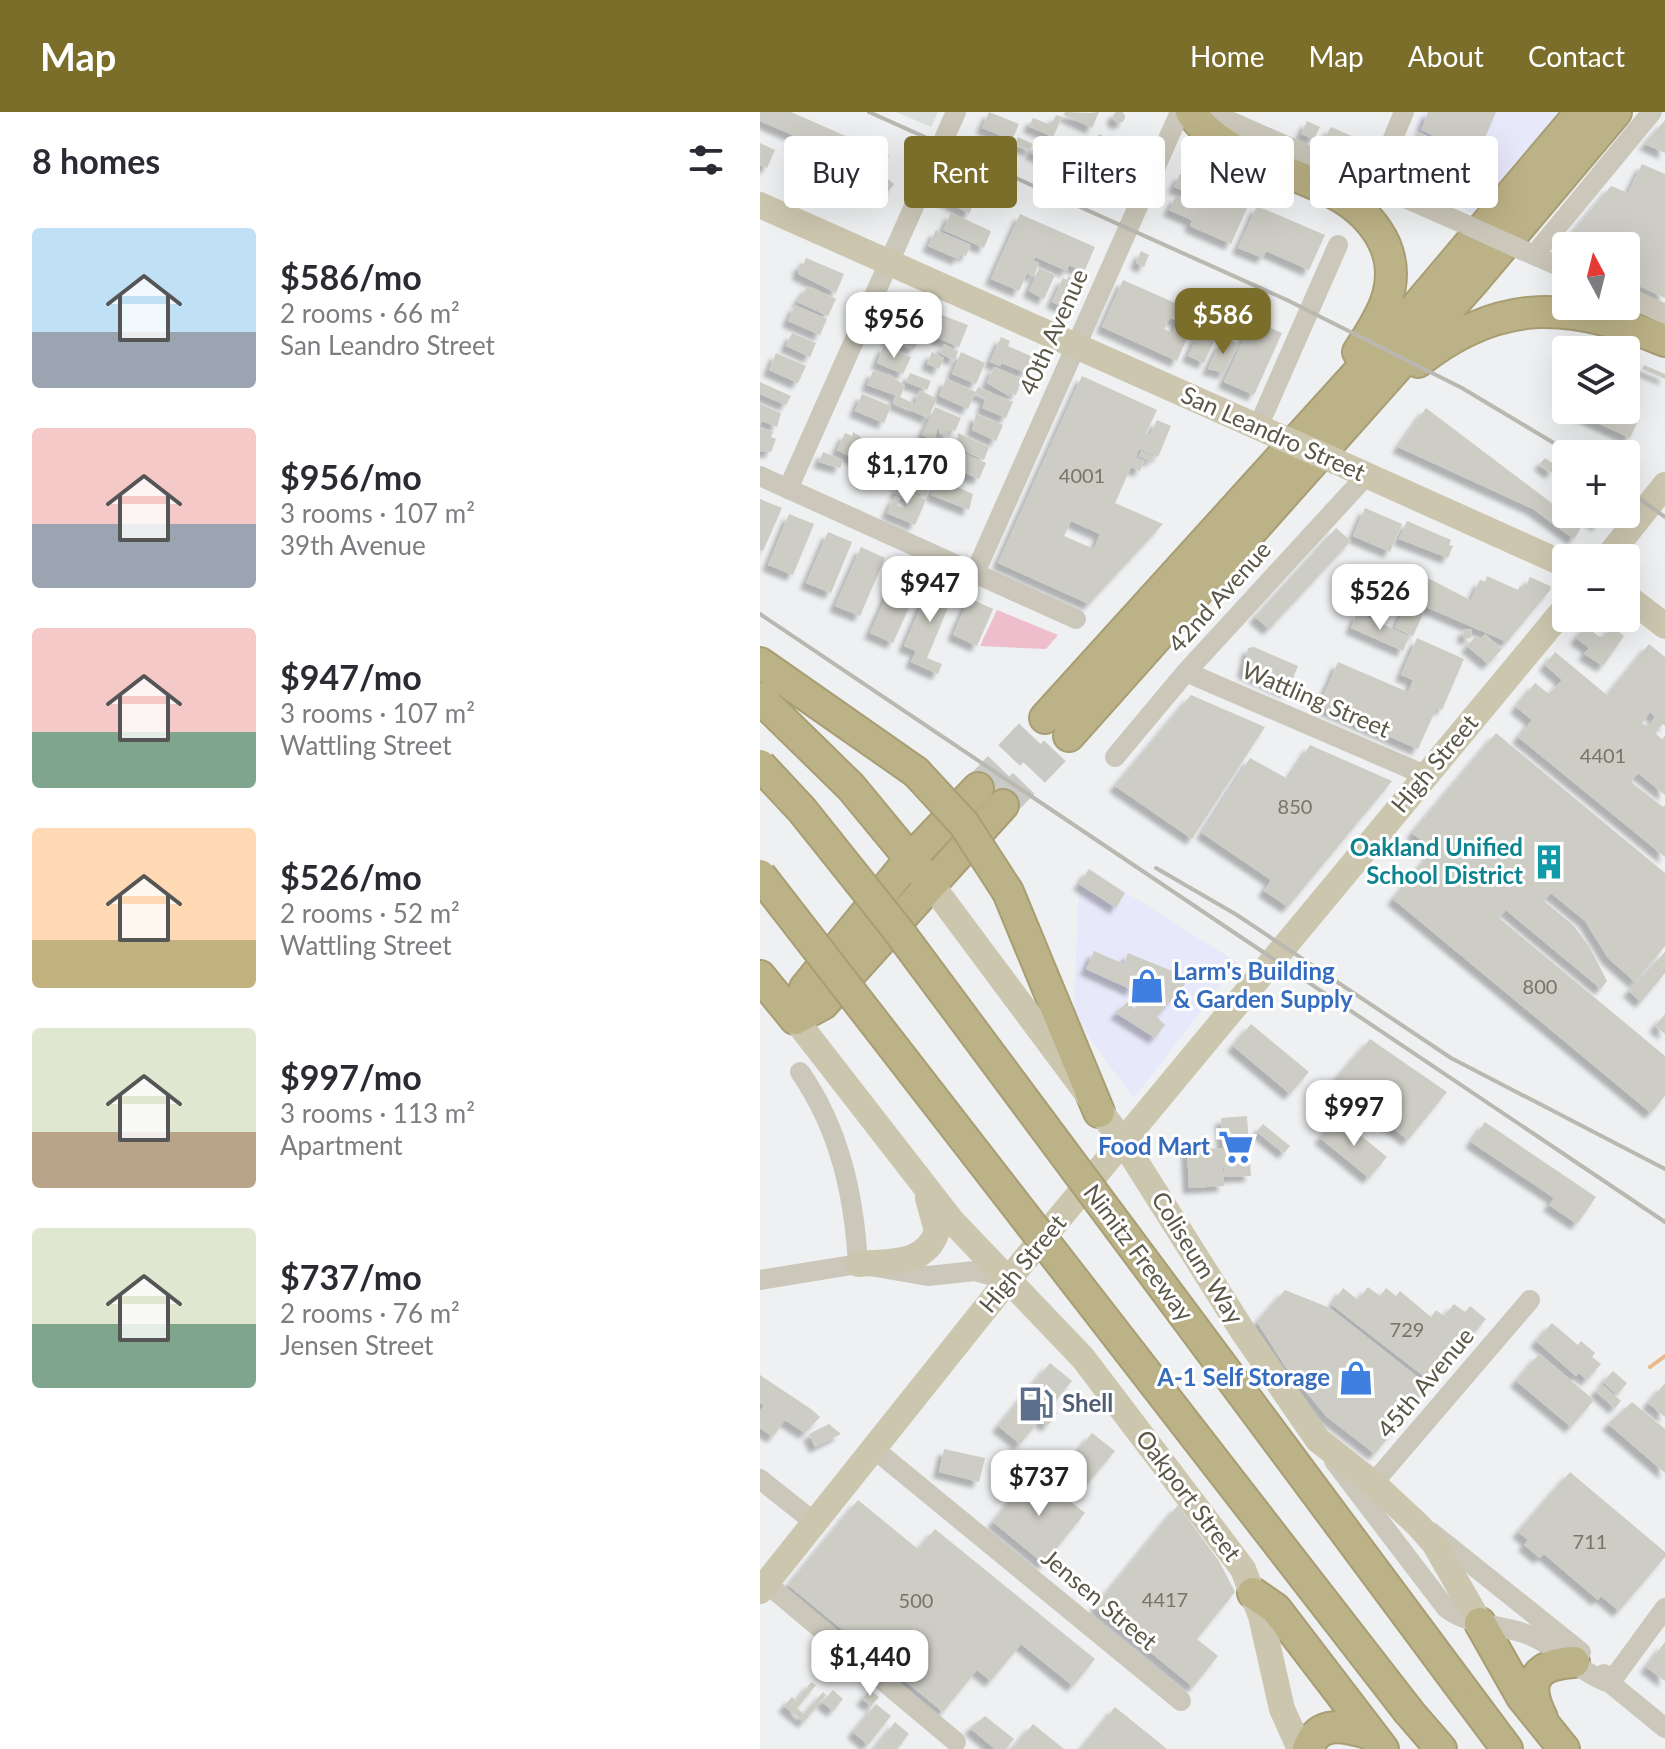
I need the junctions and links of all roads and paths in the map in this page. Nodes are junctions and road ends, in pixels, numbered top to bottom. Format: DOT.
graph roads {
  1 [pos="956,112"];
  2 [pos="1180,112"];
  3 [pos="1191,112"];
  4 [pos="1209,112"];
  5 [pos="1404,112"];
  6 [pos="1581,112"];
  7 [pos="1616,112"];
  8 [pos="1652,112"];
  9 [pos="1394,136"];
  10 [pos="1310,156"];
  11 [pos="760,205"];
  12 [pos="1428,208"];
  13 [pos="1338,245"];
  14 [pos="1528,252"];
  15 [pos="889,262"];
  16 [pos="1552,263"];
  17 [pos="1640,302"];
  18 [pos="1665,314"];
  19 [pos="1665,341"];
  20 [pos="1076,346"];
  21 [pos="1268,432"];
  22 [pos="760,476"];
  23 [pos="1366,476"];
  24 [pos="1665,485"];
  25 [pos="1271,488"];
  26 [pos="788,489"];
  27 [pos="1618,544"];
  28 [pos="1552,559"];
  29 [pos="975,573"];
  30 [pos="1640,607"];
  31 [pos="1076,619"];
  32 [pos="1552,624"];
  33 [pos="1665,626"];
  34 [pos="760,663"];
  35 [pos="1186,672"];
  36 [pos="760,698"];
  37 [pos="1057,727"];
  38 [pos="1115,757"];
  39 [pos="760,765"];
  40 [pos="1425,775"];
  41 [pos="978,788"];
  42 [pos="1003,805"];
  43 [pos="911,858"];
  44 [pos="760,875"];
  45 [pos="931,884"];
  46 [pos="760,976"];
  47 [pos="795,1019"];
  48 [pos="800,1072"];
  49 [pos="1099,1112"];
  50 [pos="1124,1143"];
  51 [pos="918,1177"];
  52 [pos="858,1264"];
  53 [pos="760,1280"];
  54 [pos="1008,1280"];
  55 [pos="1530,1300"];
  56 [pos="873,1448"];
  57 [pos="760,1479"];
  58 [pos="1368,1490"];
  59 [pos="1400,1506"];
  60 [pos="814,1522"];
  61 [pos="763,1587"];
  62 [pos="1253,1593"];
  63 [pos="1665,1608"];
  64 [pos="1480,1623"];
  65 [pos="1574,1662"];
  66 [pos="1610,1683"];
  67 [pos="1181,1701"];
  68 [pos="1545,1723"];
  69 [pos="1665,1728"];
  70 [pos="956,1742"];
  71 [pos="1377,1742"];
  72 [pos="1300,1749"];
  73 [pos="1308,1749"];
  74 [pos="1441,1749"];
  75 [pos="1507,1749"];
  76 [pos="1564,1749"];
  1 -- 15 [label="street"];
  2 -- 20 [label="street, 40th Avenue"];
  3 -- 25 [label="highway"];
  4 -- 10 [label="street"];
  5 -- 9 [label="street"];
  6 -- 25 [label="highway"];
  7 -- 25 [label="highway"];
  8 -- 14 [label="street"];
  11 -- 15 [label="main road, San Leandro Street"];
  12 -- 14 [label="street, bridge"];
  13 -- 21 [label="street"];
  14 -- 16 [label="street"];
  15 -- 20 [label="main road, San Leandro Street"];
  15 -- 26 [label="street"];
  17 -- 18 [label="street"];
  19 -- 25 [label="highway"];
  20 -- 21 [label="main road, San Leandro Street"];
  20 -- 29 [label="street, 40th Avenue"];
  21 -- 23 [label="main road, San Leandro Street, bridge"];
  22 -- 26 [label="street"];
  23 -- 28 [label="main road, San Leandro Street"];
  23 -- 35 [label="street, 42nd Avenue"];
  24 -- 27 [label="main road"];
  25 -- 37 [label="highway"];
  26 -- 29 [label="street"];
  29 -- 31 [label="street"];
  30 -- 33 [label="main road"];
  32 -- 40 [label="main road, High Street"];
  34 -- 49 [label="highway, bridge"];
  35 -- 38 [label="street, 42nd Avenue"];
  35 -- 40 [label="street, Wattling Street"];
  36 -- 43 [label="highway"];
  39 -- 75 [label="highway, Nimitz Freeway, bridge"];
  40 -- 50 [label="main road, High Street"];
  41 -- 43 [label="highway"];
  42 -- 45 [label="highway"];
  43 -- 45 [label="highway"];
  43 -- 47 [label="highway"];
  44 -- 74 [label="highway, bridge"];
  45 -- 47 [label="highway"];
  45 -- 49 [label="main road, Coliseum Way"];
  46 -- 47 [label="highway"];
  47 -- 51 [label="main road"];
  48 -- 52 [label="street"];
  49 -- 50 [label="main road, Coliseum Way"];
  50 -- 54 [label="main road, High Street"];
  50 -- 58 [label="main road, Coliseum Way"];
  51 -- 52 [label="main road"];
  51 -- 54 [label="main road, Oakport Street"];
  52 -- 53 [label="street"];
  52 -- 54 [label="street"];
  54 -- 56 [label="main road, High Street"];
  54 -- 62 [label="main road, Oakport Street"];
  55 -- 58 [label="street, 45th Avenue"];
  56 -- 60 [label="main road, High Street"];
  56 -- 67 [label="street, Jensen Street"];
  57 -- 60 [label="street"];
  58 -- 59 [label="main road, Coliseum Way"];
  58 -- 64 [label="street, Coliseum Way"];
  59 -- 64 [label="main road"];
  59 -- 66 [label="street, Coliseum Way"];
  60 -- 61 [label="main road, High Street"];
  61 -- 70 [label="street"];
  62 -- 71 [label="highway"];
  62 -- 72 [label="main road, Oakport Street"];
  63 -- 66 [label="street"];
  64 -- 65 [label="street, Coliseum Way"];
  64 -- 68 [label="highway"];
  65 -- 66 [label="street, Coliseum Way"];
  65 -- 68 [label="highway"];
  66 -- 69 [label="street, Coliseum Way"];
  68 -- 76 [label="highway"];
  71 -- 73 [label="highway"];
}
